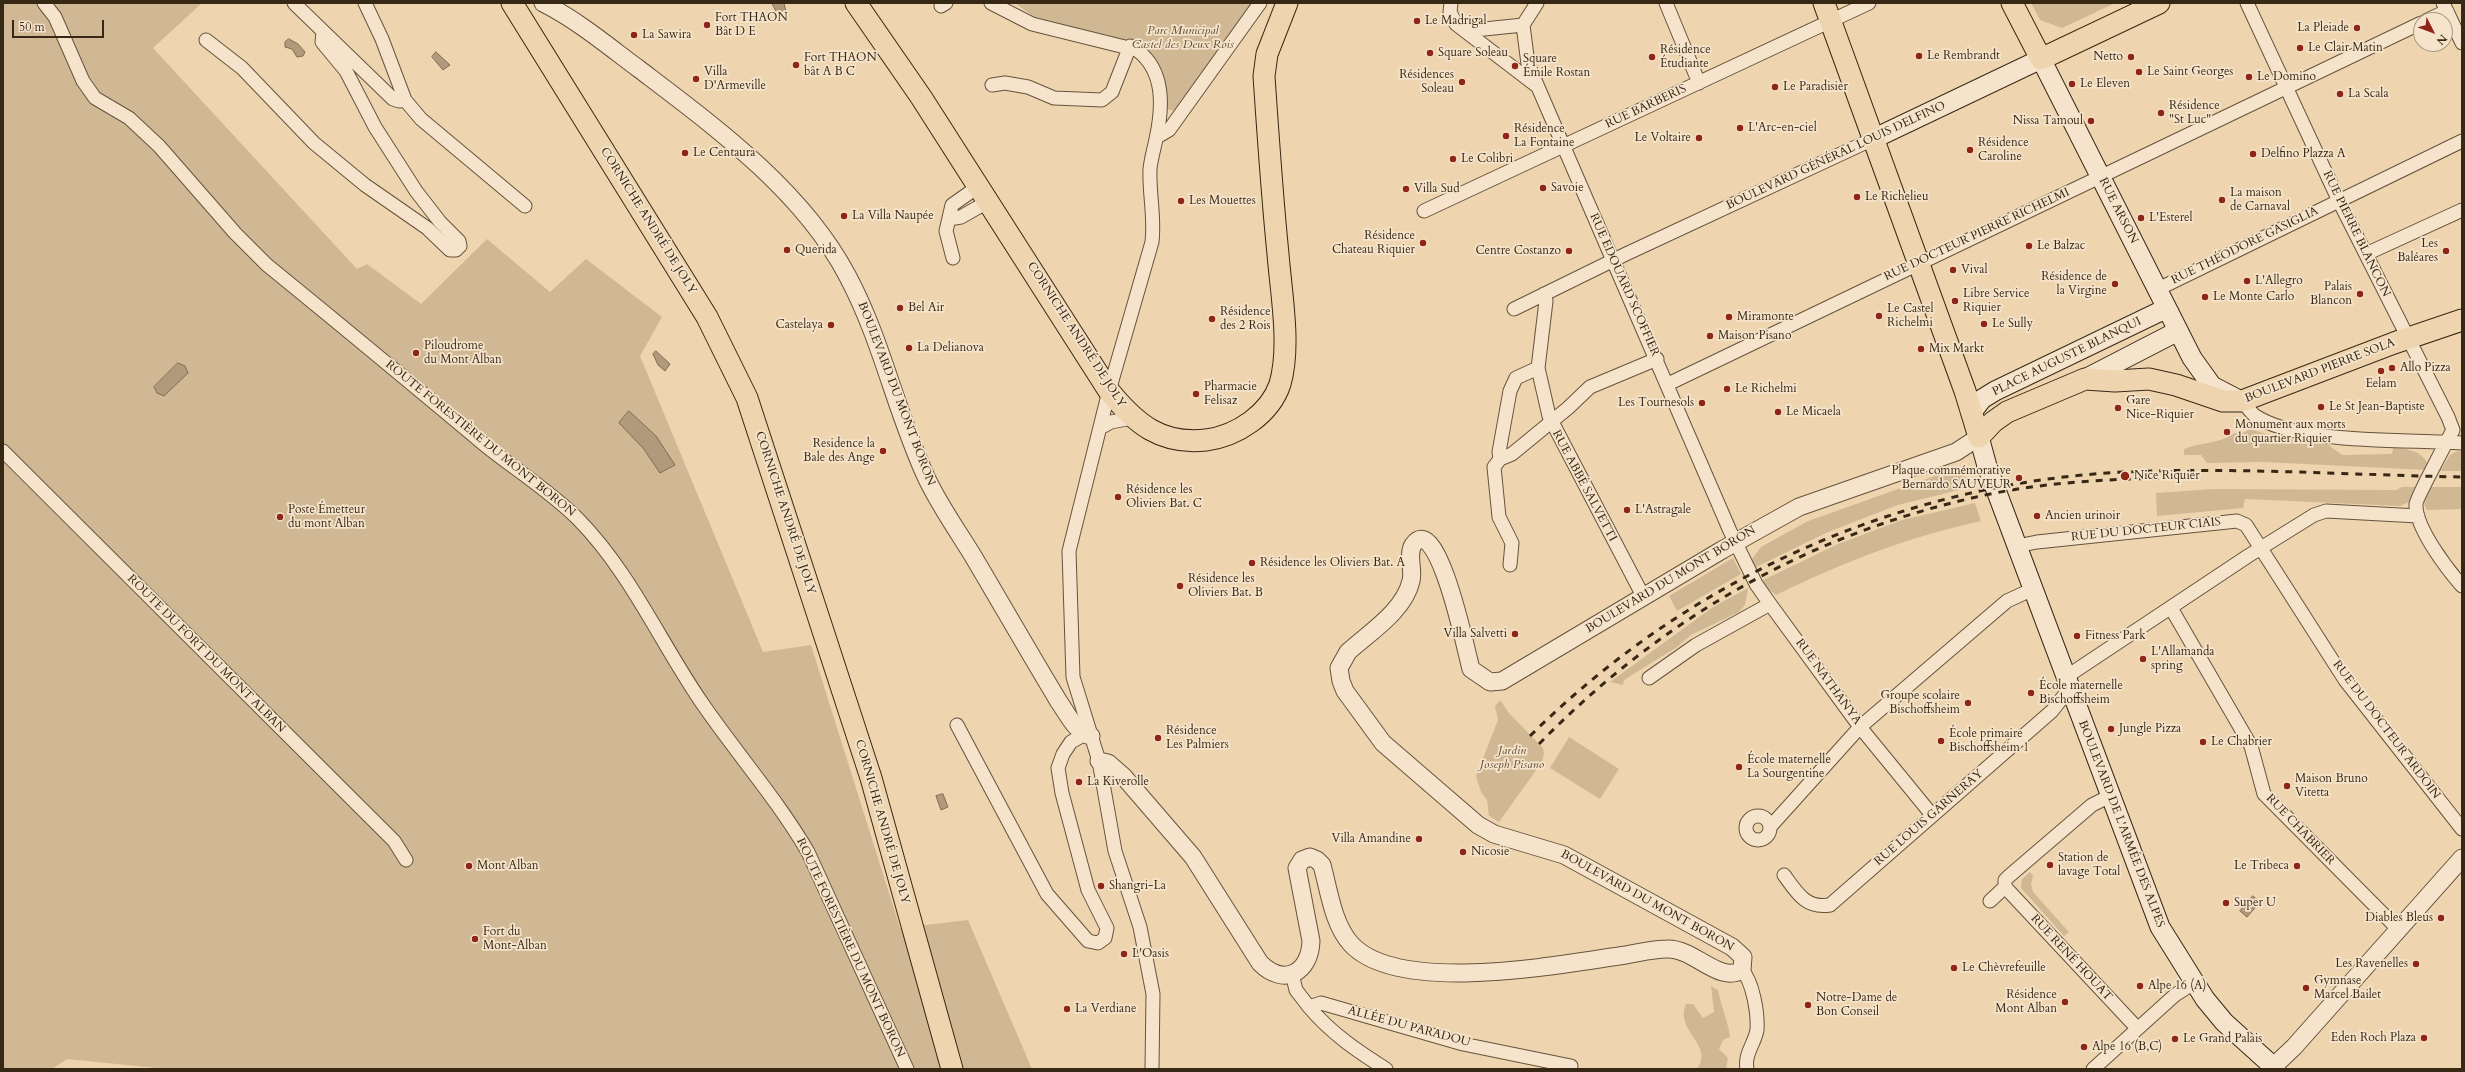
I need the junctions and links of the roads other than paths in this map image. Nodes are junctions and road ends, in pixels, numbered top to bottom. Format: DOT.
graph roads {
  1 [pos="44,3"];
  2 [pos="294,3"];
  3 [pos="365,3"];
  4 [pos="543,3"];
  5 [pos="856,3"];
  6 [pos="991,3"];
  7 [pos="1260,3"];
  8 [pos="1286,3"];
  9 [pos="1451,3"];
  10 [pos="1537,3"];
  11 [pos="1666,3"];
  12 [pos="1869,3"];
  13 [pos="2012,3"];
  14 [pos="2160,3"];
  15 [pos="2247,3"];
  16 [pos="518,5"];
  17 [pos="2445,7"];
  18 [pos="1827,12"];
  19 [pos="1523,25"];
  20 [pos="2413,27"];
  21 [pos="1465,31"];
  22 [pos="323,32"];
  23 [pos="206,40"];
  24 [pos="2462,43"];
  25 [pos="1130,46"];
  26 [pos="2041,59"];
  27 [pos="1699,83"];
  28 [pos="992,85"];
  29 [pos="1538,86"];
  30 [pos="2286,87"];
  31 [pos="405,100"];
  32 [pos="1157,137"];
  33 [pos="1874,139"];
  34 [pos="2462,141"];
  35 [pos="1563,146"];
  36 [pos="2100,177"];
  37 [pos="984,193"];
  38 [pos="2339,200"];
  39 [pos="525,206"];
  40 [pos="2462,210"];
  41 [pos="1424,211"];
  42 [pos="949,219"];
  43 [pos="2366,254"];
  44 [pos="953,258"];
  45 [pos="1614,260"];
  46 [pos="1918,263"];
  47 [pos="2158,289"];
  48 [pos="1544,294"];
  49 [pos="1514,309"];
  50 [pos="2169,312"];
  51 [pos="2462,320"];
  52 [pos="2178,331"];
  53 [pos="2408,339"];
  54 [pos="2074,354"];
  55 [pos="1657,359"];
  56 [pos="1538,368"];
  57 [pos="2085,379"];
  58 [pos="1668,384"];
  59 [pos="1109,391"];
  60 [pos="2242,401"];
  61 [pos="1972,412"];
  62 [pos="1132,418"];
  63 [pos="1551,421"];
  64 [pos="1100,428"];
  65 [pos="1979,437"];
  66 [pos="2446,442"];
  67 [pos="2462,443"];
  68 [pos="3,451"];
  69 [pos="1500,459"];
  70 [pos="2418,516"];
  71 [pos="1735,542"];
  72 [pos="2017,546"];
  73 [pos="2262,548"];
  74 [pos="1510,565"];
  75 [pos="2462,586"];
  76 [pos="2033,589"];
  77 [pos="1643,596"];
  78 [pos="1770,604"];
  79 [pos="2171,608"];
  80 [pos="1648,678"];
  81 [pos="2068,683"];
  82 [pos="957,725"];
  83 [pos="1860,727"];
  84 [pos="1088,735"];
  85 [pos="1099,760"];
  86 [pos="2110,796"];
  87 [pos="1932,815"];
  88 [pos="1770,827"];
  89 [pos="2462,829"];
  90 [pos="2462,858"];
  91 [pos="406,860"];
  92 [pos="1784,875"];
  93 [pos="2005,887"];
  94 [pos="1990,902"];
  95 [pos="2399,930"];
  96 [pos="1742,970"];
  97 [pos="1292,974"];
  98 [pos="2194,983"];
  99 [pos="1309,1007"];
  100 [pos="2137,1028"];
  101 [pos="1571,1066"];
  102 [pos="2276,1068"];
  103 [pos="907,1069"];
  104 [pos="952,1069"];
  105 [pos="1152,1069"];
  106 [pos="1386,1069"];
  107 [pos="1747,1069"];
  108 [pos="2093,1069"];
  1 -- 103 [label="street, ROUTE FORESTIÈRE DU MONT BORON"];
  2 -- 22 [label="street"];
  3 -- 31 [label="street"];
  4 -- 84 [label="street, BOULEVARD DU MONT BORON"];
  5 -- 37 [label="main road, CORNICHE ANDRÉ DE JOLY"];
  6 -- 25 [label="street"];
  7 -- 32 [label="street"];
  8 -- 62 [label="main road, CORNICHE ANDRÉ DE JOLY"];
  9 -- 21 [label="street"];
  10 -- 19 [label="street"];
  11 -- 27 [label="street"];
  12 -- 18 [label="street, RUE BARBERIS"];
  13 -- 26 [label="main road, RUE ARSON"];
  14 -- 26 [label="main road, BOULEVARD GÉNÉRAL LOUIS DELFINO"];
  15 -- 30 [label="street, RUE PIERRE BLANCON"];
  16 -- 104 [label="main road, CORNICHE ANDRÉ DE JOLY"];
  17 -- 24 [label="street"];
  18 -- 27 [label="street, RUE BARBERIS"];
  18 -- 33 [label="main road"];
  19 -- 21 [label="street"];
  19 -- 29 [label="street, RUE EDOUARD SCOFFIER"];
  20 -- 30 [label="street, RUE DOCTEUR PIERRE RICHELMI"];
  21 -- 29 [label="street"];
  22 -- 23 [label="street"];
  22 -- 31 [label="street"];
  25 -- 28 [label="street"];
  25 -- 32 [label="street"];
  26 -- 33 [label="main road, BOULEVARD GÉNÉRAL LOUIS DELFINO"];
  26 -- 36 [label="main road, RUE ARSON"];
  27 -- 35 [label="street, RUE BARBERIS"];
  29 -- 35 [label="street, RUE EDOUARD SCOFFIER"];
  30 -- 36 [label="street, RUE DOCTEUR PIERRE RICHELMI"];
  30 -- 38 [label="street, RUE PIERRE BLANCON"];
  31 -- 39 [label="street"];
  32 -- 59 [label="street"];
  33 -- 45 [label="street, BOULEVARD GÉNÉRAL LOUIS DELFINO"];
  33 -- 46 [label="main road"];
  34 -- 38 [label="street, RUE THÉODORE GASIGLIA"];
  35 -- 41 [label="street, RUE BARBERIS"];
  35 -- 45 [label="street, RUE EDOUARD SCOFFIER"];
  36 -- 46 [label="street, RUE DOCTEUR PIERRE RICHELMI"];
  36 -- 47 [label="main road, RUE ARSON"];
  37 -- 42 [label="street"];
  37 -- 42 [label="street"];
  37 -- 59 [label="main road, CORNICHE ANDRÉ DE JOLY"];
  38 -- 43 [label="street, RUE PIERRE BLANCON"];
  38 -- 47 [label="street, RUE THÉODORE GASIGLIA"];
  40 -- 43 [label="street"];
  42 -- 44 [label="street"];
  43 -- 53 [label="street, RUE PIERRE BLANCON"];
  45 -- 48 [label="street, BOULEVARD GÉNÉRAL LOUIS DELFINO"];
  45 -- 55 [label="street, RUE EDOUARD SCOFFIER"];
  46 -- 58 [label="street, RUE DOCTEUR PIERRE RICHELMI"];
  46 -- 61 [label="main road"];
  47 -- 50 [label="main road, RUE ARSON"];
  48 -- 49 [label="street, BOULEVARD GÉNÉRAL LOUIS DELFINO"];
  48 -- 56 [label="street"];
  50 -- 52 [label="main road, RUE ARSON"];
  50 -- 54 [label="main road, PLACE AUGUSTE BLANQUI"];
  51 -- 53 [label="main road, BOULEVARD PIERRE SOLA"];
  52 -- 57 [label="main road"];
  52 -- 60 [label="main road, RUE ARSON"];
  53 -- 60 [label="main road, BOULEVARD PIERRE SOLA"];
  53 -- 66 [label="street, RUE PIERRE BLANCON"];
  54 -- 57 [label="main road"];
  54 -- 61 [label="main road, PLACE AUGUSTE BLANQUI"];
  55 -- 58 [label="street, RUE EDOUARD SCOFFIER"];
  55 -- 63 [label="street, RUE ABBÉ SALVETTI"];
  56 -- 63 [label="street"];
  56 -- 69 [label="street"];
  57 -- 60 [label="main road, BOULEVARD PIERRE SOLA"];
  57 -- 65 [label="main road, BOULEVARD PIERRE SOLA"];
  58 -- 71 [label="street, RUE EDOUARD SCOFFIER"];
  59 -- 62 [label="main road, CORNICHE ANDRÉ DE JOLY"];
  59 -- 64 [label="street"];
  60 -- 66 [label="street"];
  61 -- 65 [label="main road"];
  62 -- 64 [label="street"];
  63 -- 69 [label="street"];
  63 -- 77 [label="street, RUE ABBÉ SALVETTI"];
  64 -- 84 [label="street"];
  65 -- 71 [label="street, BOULEVARD DU MONT BORON"];
  65 -- 72 [label="main road, BOULEVARD DE L'ARMÉE DES ALPES"];
  66 -- 67 [label="street"];
  66 -- 70 [label="street"];
  68 -- 91 [label="street, ROUTE DU FORT DU MONT ALBAN"];
  69 -- 74 [label="street"];
  70 -- 73 [label="street, RUE LOUIS GARNERAY"];
  70 -- 75 [label="street"];
  71 -- 77 [label="street, BOULEVARD DU MONT BORON"];
  71 -- 78 [label="street, RUE NATHANYA"];
  72 -- 73 [label="street, RUE DU DOCTEUR CIAIS"];
  72 -- 76 [label="main road, BOULEVARD DE L'ARMÉE DES ALPES"];
  73 -- 79 [label="street, RUE LOUIS GARNERAY"];
  73 -- 89 [label="street, RUE DU DOCTEUR ARDOIN"];
  76 -- 81 [label="main road, BOULEVARD DE L'ARMÉE DES ALPES"];
  76 -- 83 [label="street"];
  77 -- 96 [label="street, BOULEVARD DU MONT BORON"];
  78 -- 80 [label="street"];
  78 -- 83 [label="street, RUE NATHANYA"];
  79 -- 81 [label="street, RUE LOUIS GARNERAY"];
  79 -- 95 [label="street, RUE CHABRIER"];
  81 -- 86 [label="main road, BOULEVARD DE L'ARMÉE DES ALPES"];
  81 -- 87 [label="street, RUE LOUIS GARNERAY"];
  82 -- 84 [label="street"];
  83 -- 87 [label="street, RUE NATHANYA"];
  83 -- 88 [label="street"];
  84 -- 85 [label="street"];
  85 -- 97 [label="street"];
  85 -- 105 [label="street"];
  86 -- 93 [label="street"];
  86 -- 98 [label="main road, BOULEVARD DE L'ARMÉE DES ALPES"];
  87 -- 92 [label="street, RUE LOUIS GARNERAY"];
  90 -- 95 [label="street"];
  93 -- 94 [label="street"];
  93 -- 100 [label="street, RUE RENÉ HOUAT"];
  95 -- 102 [label="street"];
  96 -- 97 [label="street"];
  96 -- 107 [label="street"];
  97 -- 99 [label="street"];
  98 -- 100 [label="street"];
  98 -- 102 [label="main road, BOULEVARD DE L'ARMÉE DES ALPES"];
  99 -- 101 [label="street, ALLÉE DU PARADOU"];
  99 -- 106 [label="street"];
  100 -- 108 [label="street"];
}
